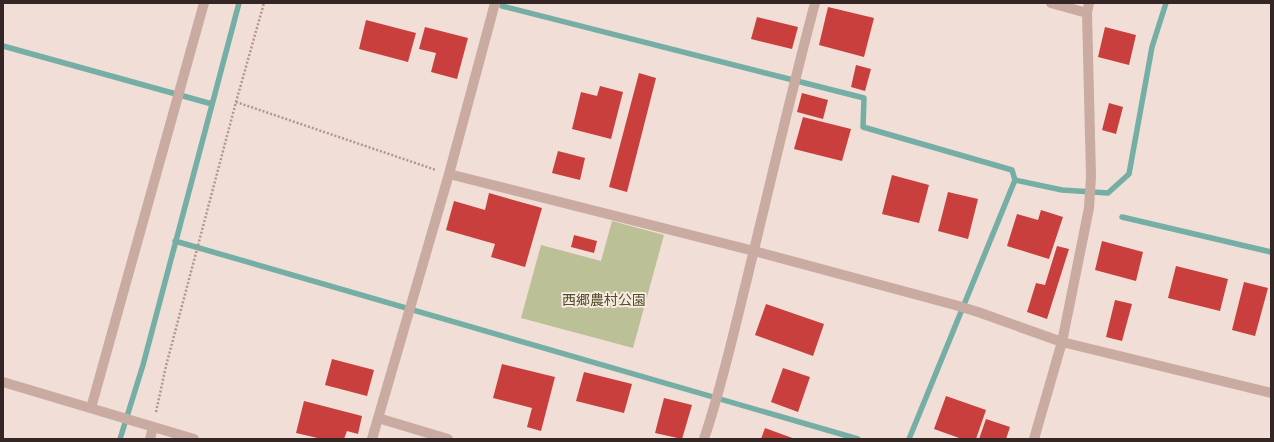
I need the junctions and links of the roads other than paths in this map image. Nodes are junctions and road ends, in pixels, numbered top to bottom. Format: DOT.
graph roads {
  1 [pos="204,3"];
  2 [pos="494,3"];
  3 [pos="815,3"];
  4 [pos="1051,3"];
  5 [pos="1088,8"];
  6 [pos="449,174"];
  7 [pos="754,251"];
  8 [pos="1062,342"];
  9 [pos="3,382"];
  10 [pos="1271,393"];
  11 [pos="91,408"];
  12 [pos="378,418"];
  13 [pos="153,427"];
  14 [pos="150,439"];
  15 [pos="194,439"];
  16 [pos="372,439"];
  17 [pos="448,439"];
  18 [pos="704,439"];
  19 [pos="1034,439"];
  1 -- 11 [label="street"];
  2 -- 6 [label="street"];
  3 -- 7 [label="street"];
  4 -- 5 [label="street"];
  5 -- 8 [label="street"];
  6 -- 7 [label="street"];
  6 -- 12 [label="street"];
  7 -- 8 [label="street"];
  7 -- 18 [label="street"];
  8 -- 10 [label="street"];
  8 -- 19 [label="street"];
  9 -- 11 [label="street"];
  11 -- 13 [label="street"];
  12 -- 16 [label="street"];
  12 -- 17 [label="street"];
  13 -- 14 [label="street"];
  13 -- 15 [label="street"];
}
